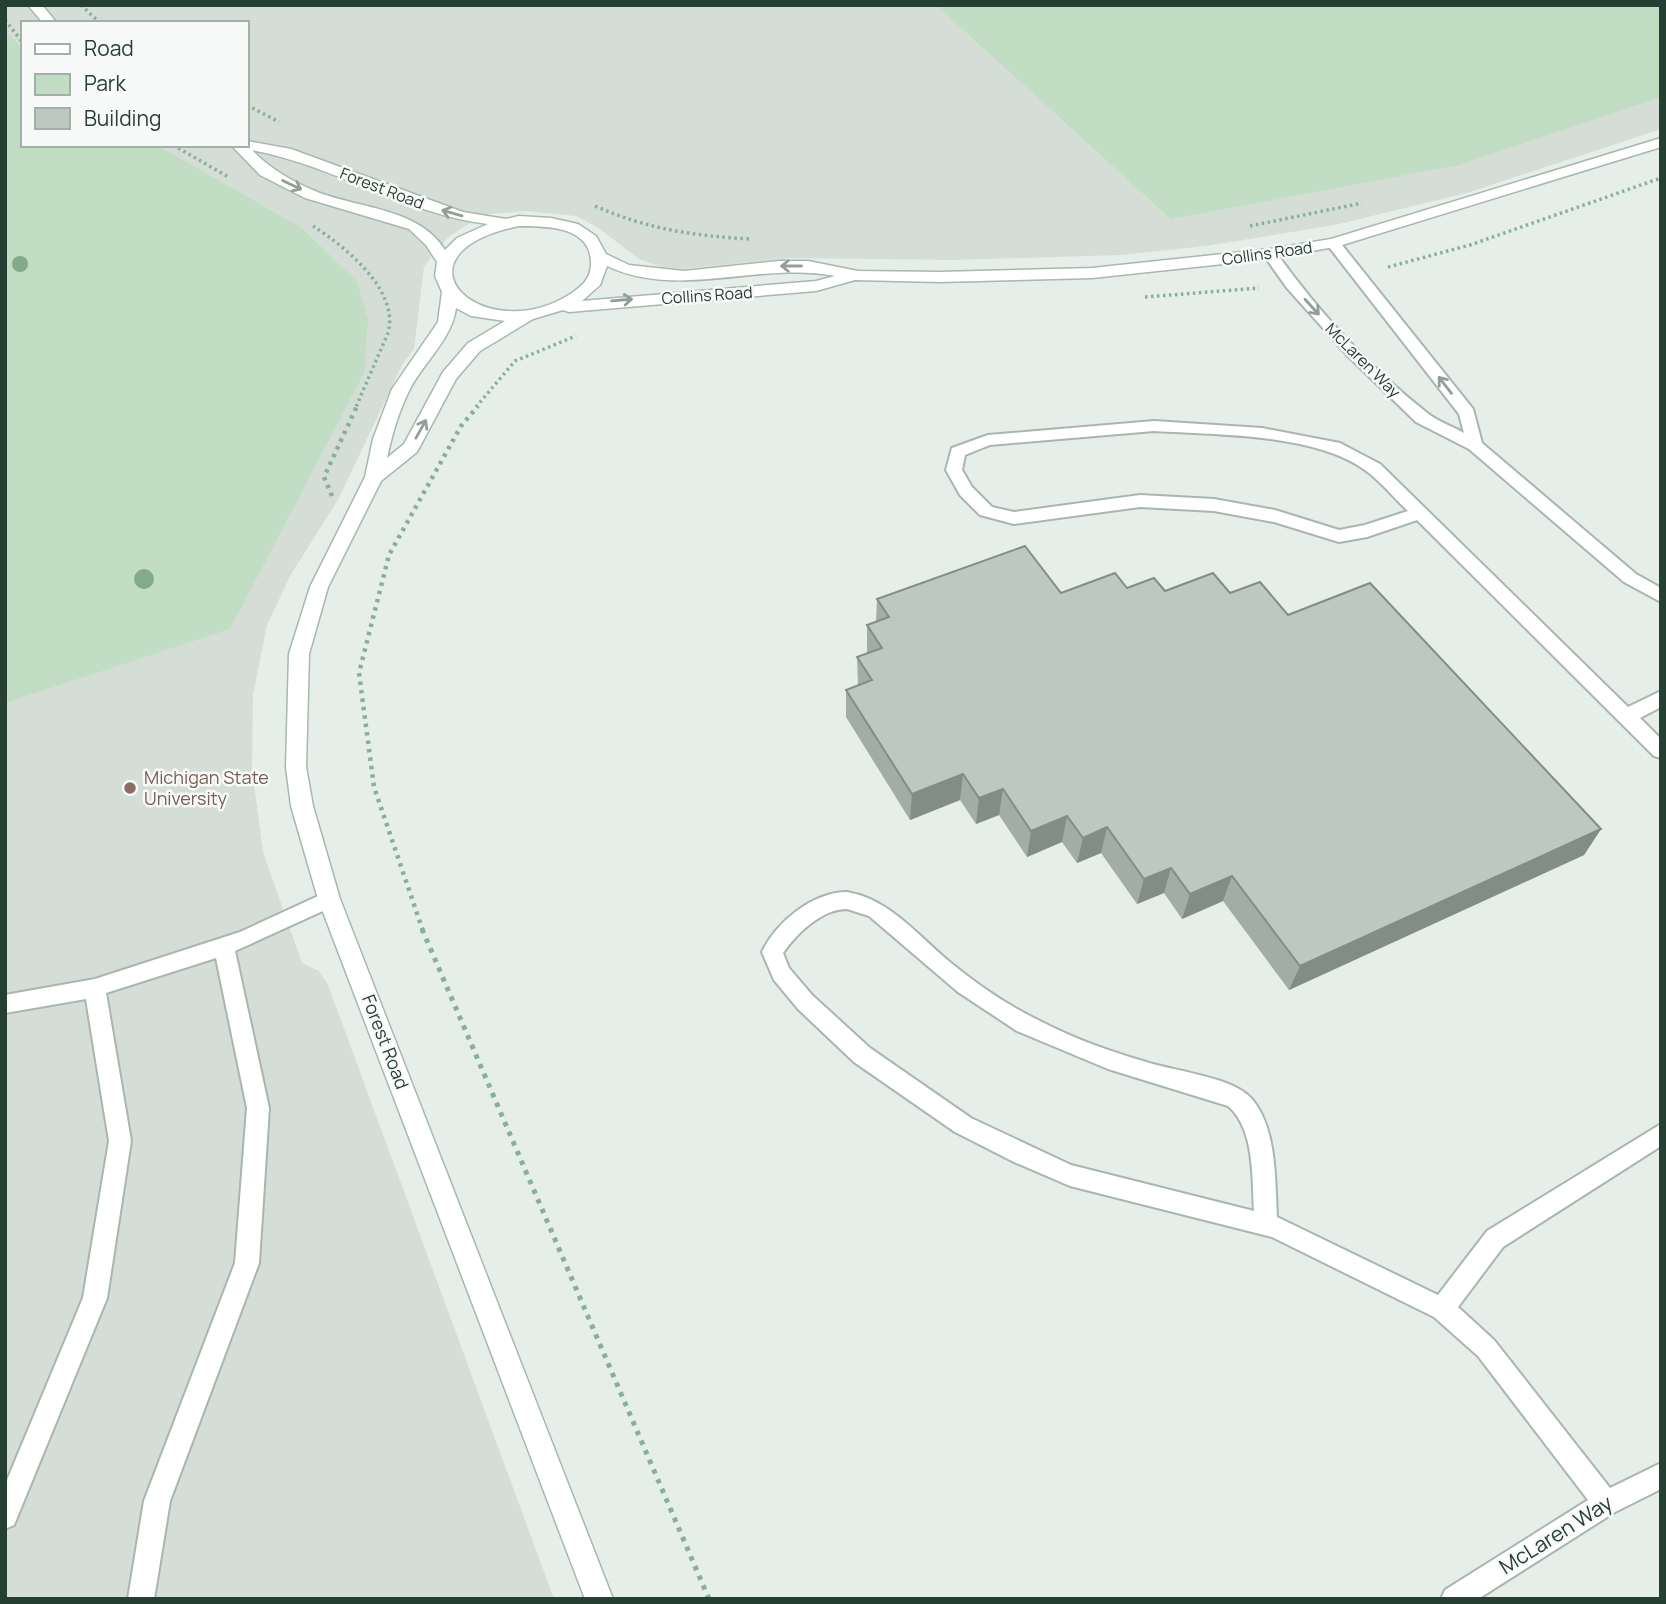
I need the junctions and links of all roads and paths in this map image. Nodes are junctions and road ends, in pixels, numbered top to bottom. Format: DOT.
graph roads {
  1 [pos="35,5"];
  2 [pos="81,5"];
  3 [pos="5,20"];
  4 [pos="48,21"];
  5 [pos="98,21"];
  6 [pos="21,40"];
  7 [pos="248,106"];
  8 [pos="281,123"];
  9 [pos="1661,142"];
  10 [pos="248,145"];
  11 [pos="176,147"];
  12 [pos="240,147"];
  13 [pos="1661,178"];
  14 [pos="232,179"];
  15 [pos="1374,201"];
  16 [pos="588,204"];
  17 [pos="303,220"];
  18 [pos="519,221"];
  19 [pos="1247,226"];
  20 [pos="750,239"];
  21 [pos="1333,243"];
  22 [pos="1269,254"];
  23 [pos="600,257"];
  24 [pos="445,263"];
  25 [pos="1356,273"];
  26 [pos="858,275"];
  27 [pos="1292,285"];
  28 [pos="450,292"];
  29 [pos="1142,297"];
  30 [pos="555,309"];
  31 [pos="530,315"];
  32 [pos="579,335"];
  33 [pos="1475,445"];
  34 [pos="374,477"];
  35 [pos="1420,513"];
  36 [pos="346,529"];
  37 [pos="1661,596"];
  38 [pos="1661,698"];
  39 [pos="1626,717"];
  40 [pos="1661,751"];
  41 [pos="329,899"];
  42 [pos="224,947"];
  43 [pos="95,988"];
  44 [pos="5,1004"];
  45 [pos="1661,1134"];
  46 [pos="1266,1224"];
  47 [pos="1442,1309"];
  48 [pos="1661,1475"];
  49 [pos="1606,1503"];
  50 [pos="5,1516"];
  51 [pos="141,1599"];
  52 [pos="599,1599"];
  53 [pos="709,1599"];
  54 [pos="1454,1599"];
  1 -- 4 [label="street"];
  2 -- 5 [label="path"];
  3 -- 6 [label="path"];
  7 -- 8 [label="path"];
  9 -- 21 [label="street, Collins Road"];
  18 -- 10 [label="street, Forest Road, one-way"];
  11 -- 14 [label="path"];
  12 -- 24 [label="street, Forest Road, one-way"];
  13 -- 25 [label="path"];
  15 -- 19 [label="path"];
  16 -- 20 [label="path"];
  17 -- 36 [label="path"];
  18 -- 23 [label="street"];
  18 -- 24 [label="street"];
  21 -- 22 [label="street, Collins Road"];
  21 -- 25 [label="lane"];
  22 -- 26 [label="street, Collins Road"];
  22 -- 27 [label="lane, McLaren Way"];
  26 -- 23 [label="street, Collins Road, one-way"];
  23 -- 30 [label="street"];
  24 -- 28 [label="street"];
  33 -- 25 [label="lane, one-way"];
  30 -- 26 [label="street, Collins Road, one-way"];
  27 -- 29 [label="path"];
  27 -- 33 [label="lane, McLaren Way, one-way"];
  28 -- 31 [label="street"];
  28 -- 34 [label="street, Forest Road"];
  30 -- 31 [label="street"];
  34 -- 31 [label="street, Forest Road, one-way"];
  32 -- 53 [label="path"];
  33 -- 37 [label="lane, McLaren Way"];
  34 -- 36 [label="street, Forest Road"];
  35 -- 35 [label="lane"];
  35 -- 39 [label="lane"];
  36 -- 41 [label="street, Forest Road"];
  38 -- 39 [label="lane"];
  39 -- 40 [label="lane"];
  41 -- 42 [label="lane"];
  41 -- 52 [label="street, Forest Road"];
  42 -- 43 [label="lane"];
  42 -- 51 [label="lane"];
  43 -- 44 [label="lane"];
  43 -- 50 [label="lane"];
  45 -- 47 [label="lane"];
  46 -- 46 [label="lane"];
  46 -- 47 [label="lane"];
  47 -- 49 [label="lane"];
  48 -- 49 [label="lane, McLaren Way"];
  49 -- 54 [label="lane, McLaren Way"];
}
